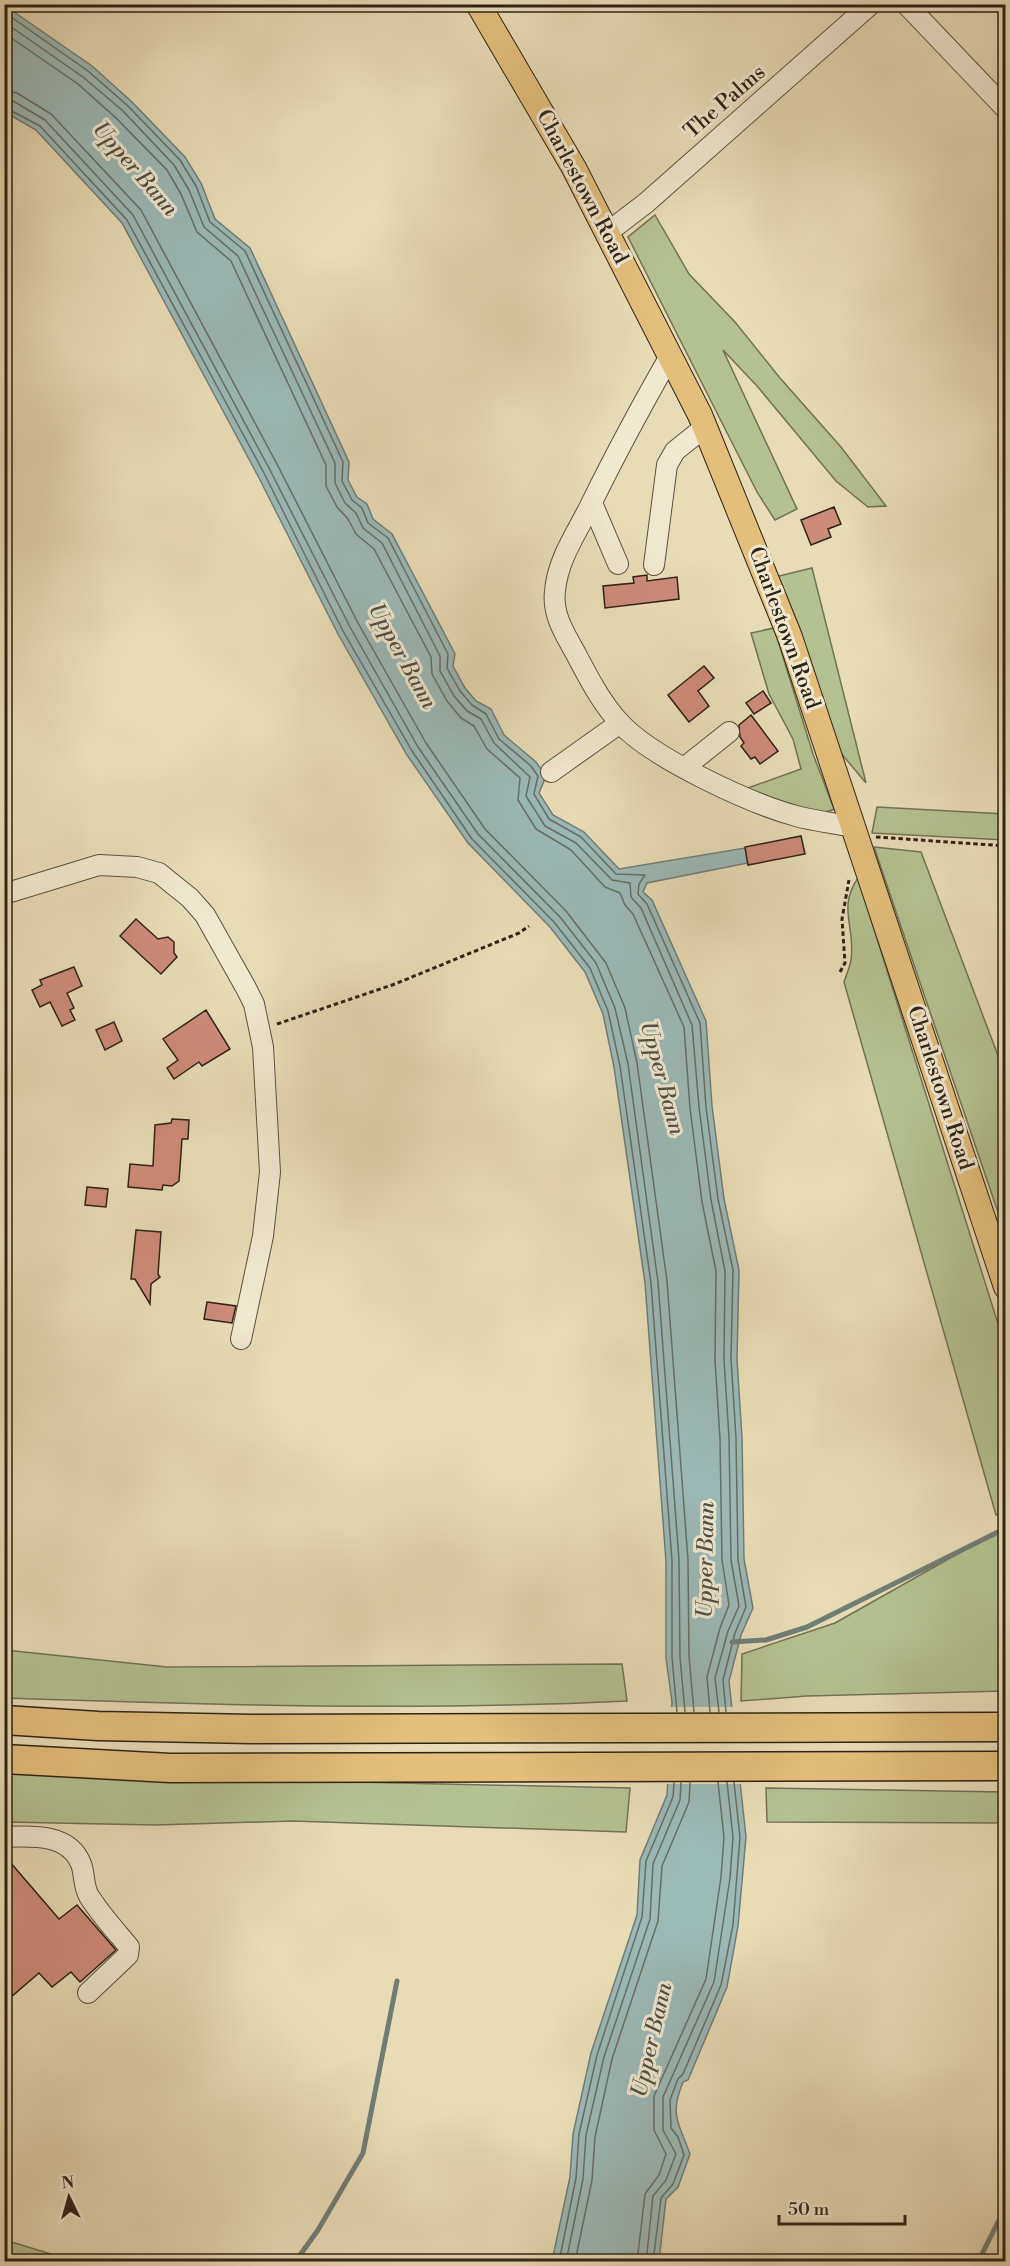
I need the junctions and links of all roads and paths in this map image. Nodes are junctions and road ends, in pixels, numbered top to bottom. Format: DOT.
graph roads {
  1 [pos="478,4"];
  2 [pos="872,4"];
  3 [pos="906,4"];
  4 [pos="1005,109"];
  5 [pos="608,232"];
  6 [pos="670,356"];
  7 [pos="705,427"];
  8 [pos="592,503"];
  9 [pos="618,564"];
  10 [pos="654,565"];
  11 [pos="620,723"];
  12 [pos="729,732"];
  13 [pos="685,766"];
  14 [pos="550,772"];
  15 [pos="857,839"];
  16 [pos="1005,846"];
  17 [pos="4,894"];
  18 [pos="529,926"];
  19 [pos="840,972"];
  20 [pos="261,1029"];
  21 [pos="1005,1287"];
  22 [pos="241,1339"];
  23 [pos="4,1720"];
  24 [pos="1005,1727"];
  25 [pos="4,1760"];
  26 [pos="1005,1766"];
  27 [pos="4,1837"];
  28 [pos="88,1993"];
  1 -- 5 [label="main road, Charlestown Road"];
  2 -- 5 [label="street, The Palms"];
  3 -- 4 [label="street"];
  5 -- 6 [label="main road, Charlestown Road"];
  6 -- 7 [label="main road, Charlestown Road"];
  6 -- 8 [label="street"];
  7 -- 10 [label="street"];
  7 -- 15 [label="main road, Charlestown Road"];
  8 -- 9 [label="street"];
  8 -- 11 [label="street"];
  11 -- 13 [label="street"];
  11 -- 14 [label="street"];
  12 -- 13 [label="street"];
  13 -- 15 [label="street"];
  15 -- 16 [label="path"];
  15 -- 19 [label="path"];
  15 -- 21 [label="main road, Charlestown Road"];
  17 -- 20 [label="street"];
  18 -- 20 [label="path"];
  20 -- 22 [label="street"];
  23 -- 24 [label="highway"];
  25 -- 26 [label="highway"];
  27 -- 28 [label="street"];
}
